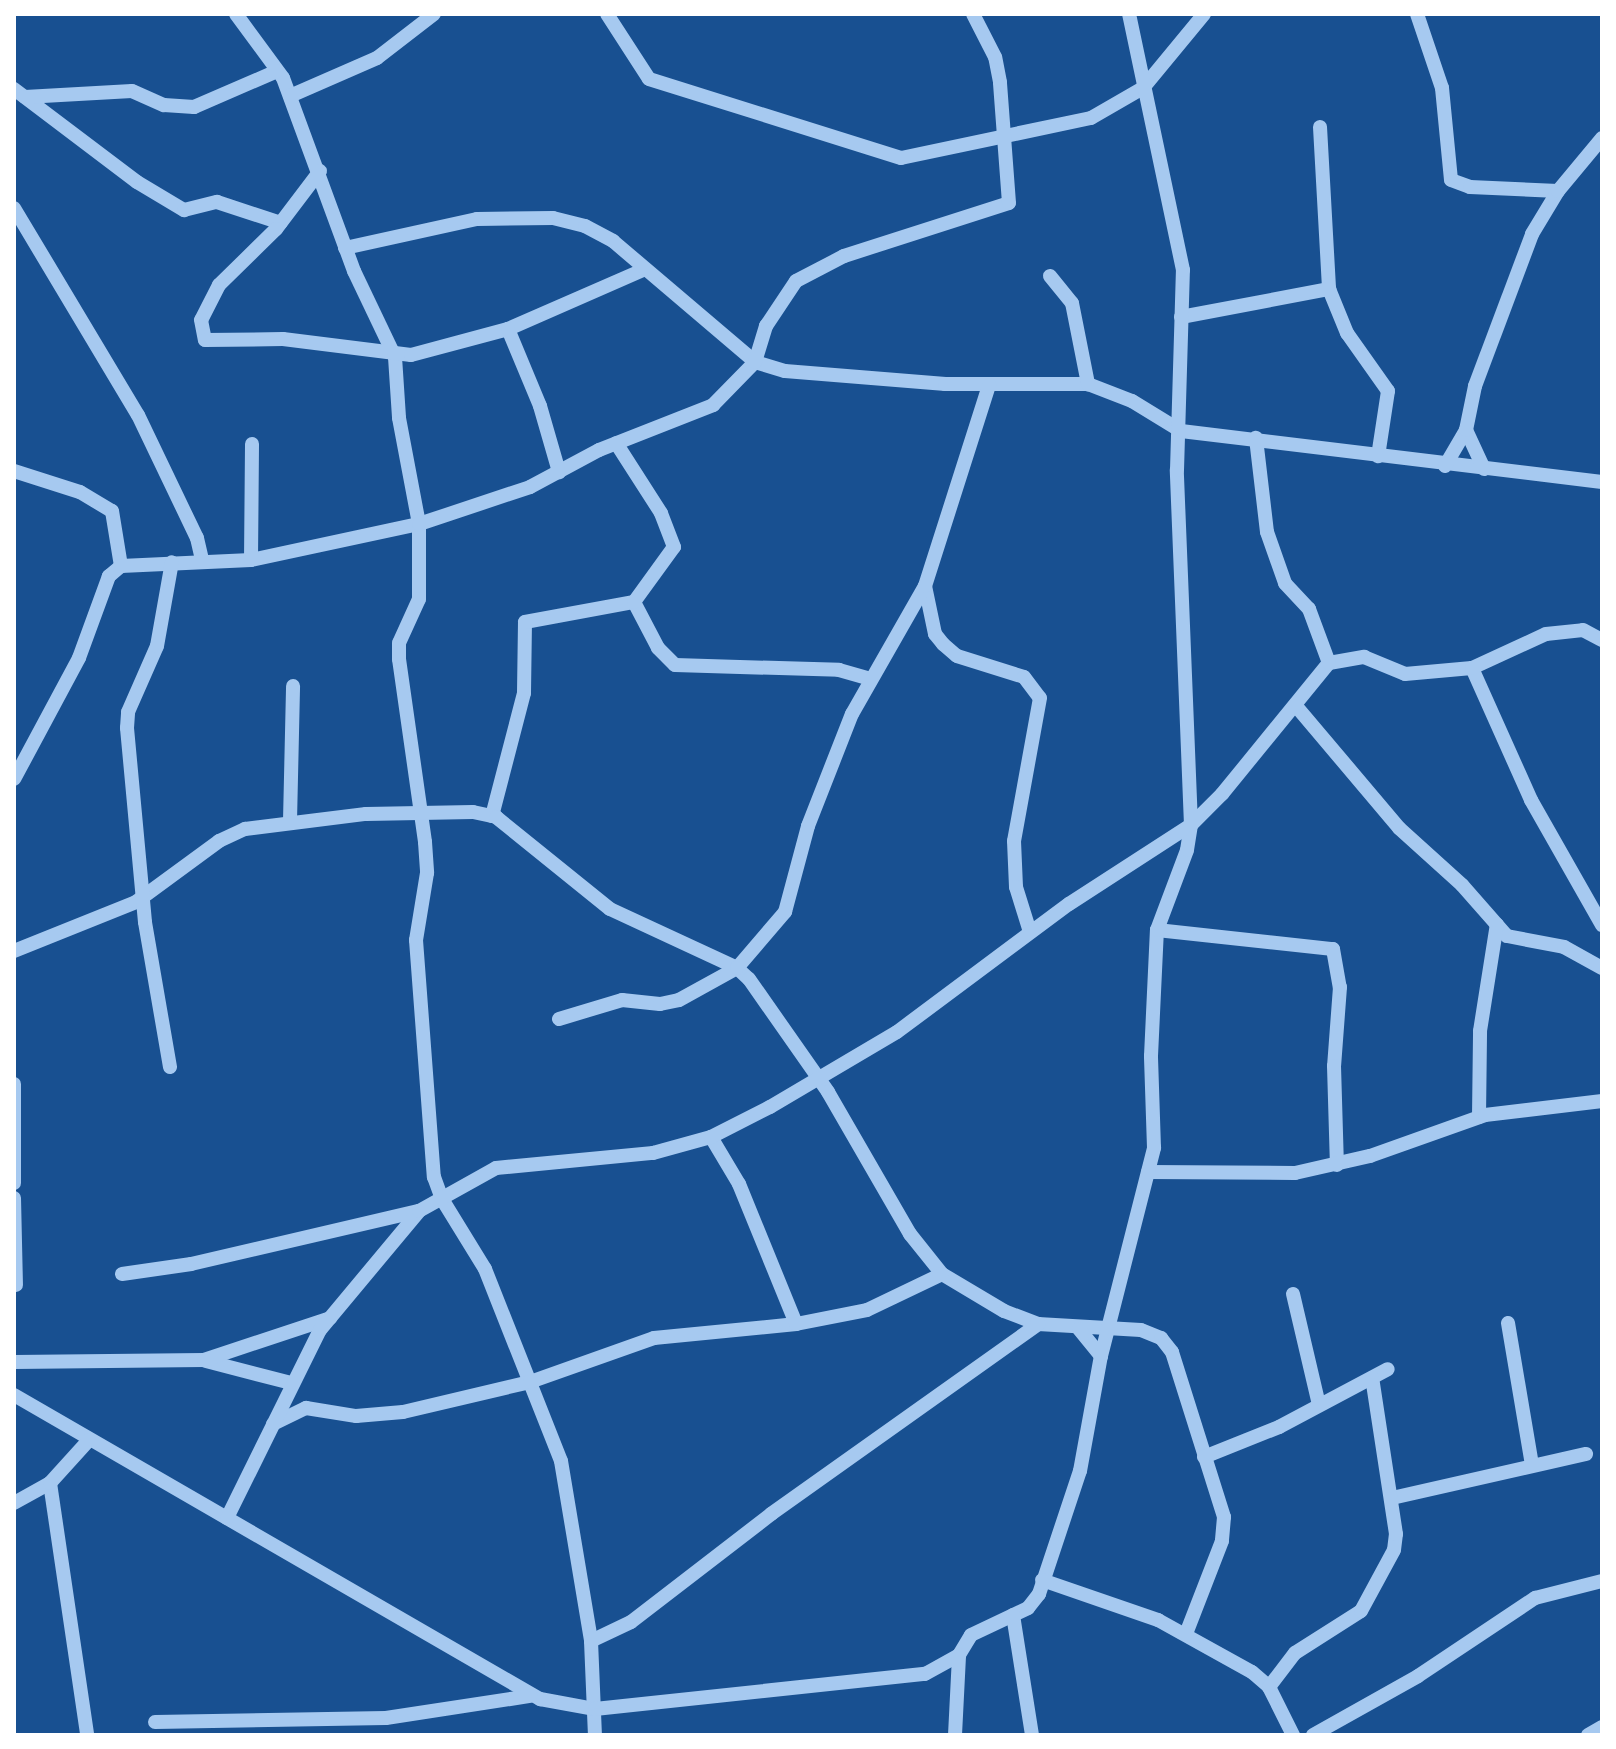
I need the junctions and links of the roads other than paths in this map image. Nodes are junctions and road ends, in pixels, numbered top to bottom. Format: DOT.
graph roads {
  1 [pos="236,14"];
  2 [pos="434,14"];
  3 [pos="607,14"];
  4 [pos="973,14"];
  5 [pos="1129,14"];
  6 [pos="1204,14"];
  7 [pos="1417,14"];
  8 [pos="277,71"];
  9 [pos="1143,88"];
  10 [pos="19,93"];
  11 [pos="290,96"];
  12 [pos="1320,127"];
  13 [pos="1000,137"];
  14 [pos="1602,138"];
  15 [pos="320,171"];
  16 [pos="1558,191"];
  17 [pos="14,208"];
  18 [pos="281,223"];
  19 [pos="345,248"];
  20 [pos="643,270"];
  21 [pos="1050,276"];
  22 [pos="1329,289"];
  23 [pos="1181,317"];
  24 [pos="508,329"];
  25 [pos="395,357"];
  26 [pos="755,362"];
  27 [pos="1088,384"];
  28 [pos="989,385"];
  29 [pos="1466,430"];
  30 [pos="1181,431"];
  31 [pos="1256,438"];
  32 [pos="616,443"];
  33 [pos="252,444"];
  34 [pos="1378,456"];
  35 [pos="1445,466"];
  36 [pos="1484,469"];
  37 [pos="14,471"];
  38 [pos="559,472"];
  39 [pos="1602,482"];
  40 [pos="419,524"];
  41 [pos="202,559"];
  42 [pos="251,560"];
  43 [pos="172,562"];
  44 [pos="121,566"];
  45 [pos="925,586"];
  46 [pos="634,602"];
  47 [pos="1602,640"];
  48 [pos="1329,663"];
  49 [pos="1472,668"];
  50 [pos="870,679"];
  51 [pos="293,686"];
  52 [pos="1296,706"];
  53 [pos="14,779"];
  54 [pos="423,816"];
  55 [pos="492,816"];
  56 [pos="290,821"];
  57 [pos="1191,825"];
  58 [pos="146,896"];
  59 [pos="1497,924"];
  60 [pos="1602,925"];
  61 [pos="1157,930"];
  62 [pos="1030,932"];
  63 [pos="14,951"];
  64 [pos="737,968"];
  65 [pos="1602,968"];
  66 [pos="559,1019"];
  67 [pos="170,1067"];
  68 [pos="820,1080"];
  69 [pos="14,1084"];
  70 [pos="1602,1101"];
  71 [pos="1479,1117"];
  72 [pos="15,1120"];
  73 [pos="711,1137"];
  74 [pos="1337,1165"];
  75 [pos="1148,1172"];
  76 [pos="14,1183"];
  77 [pos="14,1198"];
  78 [pos="442,1199"];
  79 [pos="419,1211"];
  80 [pos="122,1274"];
  81 [pos="942,1274"];
  82 [pos="16,1285"];
  83 [pos="1293,1294"];
  84 [pos="330,1318"];
  85 [pos="1508,1323"];
  86 [pos="796,1324"];
  87 [pos="1038,1324"];
  88 [pos="1112,1328"];
  89 [pos="1079,1329"];
  90 [pos="1101,1356"];
  91 [pos="204,1360"];
  92 [pos="14,1362"];
  93 [pos="1388,1369"];
  94 [pos="1372,1378"];
  95 [pos="530,1382"];
  96 [pos="290,1385"];
  97 [pos="14,1395"];
  98 [pos="1319,1405"];
  99 [pos="306,1408"];
  100 [pos="273,1424"];
  101 [pos="89,1440"];
  102 [pos="1586,1454"];
  103 [pos="1204,1457"];
  104 [pos="1532,1465"];
  105 [pos="50,1483"];
  106 [pos="1392,1498"];
  107 [pos="14,1503"];
  108 [pos="227,1518"];
  109 [pos="1042,1580"];
  110 [pos="1602,1581"];
  111 [pos="1013,1615"];
  112 [pos="1186,1634"];
  113 [pos="591,1641"];
  114 [pos="959,1655"];
  115 [pos="1269,1687"];
  116 [pos="530,1696"];
  117 [pos="595,1709"];
  118 [pos="155,1722"];
  119 [pos="1602,1727"];
  120 [pos="87,1735"];
  121 [pos="595,1735"];
  122 [pos="955,1735"];
  123 [pos="1032,1735"];
  124 [pos="1293,1735"];
  125 [pos="1313,1735"];
  126 [pos="1588,1735"];
  1 -- 8 [label="street"];
  2 -- 11 [label="street"];
  3 -- 13 [label="street"];
  4 -- 13 [label="street"];
  5 -- 9 [label="street"];
  6 -- 9 [label="street"];
  7 -- 16 [label="street"];
  8 -- 10 [label="street"];
  8 -- 11 [label="street"];
  9 -- 13 [label="street"];
  9 -- 23 [label="street"];
  10 -- 18 [label="street"];
  11 -- 15 [label="street"];
  12 -- 22 [label="street"];
  13 -- 26 [label="street"];
  14 -- 16 [label="street"];
  15 -- 18 [label="street"];
  15 -- 19 [label="street"];
  16 -- 29 [label="street"];
  17 -- 41 [label="street"];
  18 -- 25 [label="street"];
  19 -- 20 [label="street"];
  19 -- 25 [label="street"];
  20 -- 24 [label="street"];
  20 -- 26 [label="street"];
  21 -- 27 [label="street"];
  22 -- 23 [label="street"];
  22 -- 34 [label="street"];
  23 -- 30 [label="street"];
  24 -- 25 [label="street"];
  24 -- 38 [label="street"];
  25 -- 40 [label="street"];
  26 -- 28 [label="street"];
  26 -- 32 [label="street"];
  27 -- 28 [label="street"];
  27 -- 30 [label="street"];
  28 -- 45 [label="street"];
  29 -- 35 [label="street"];
  29 -- 36 [label="street"];
  30 -- 31 [label="street"];
  30 -- 57 [label="street"];
  31 -- 34 [label="street"];
  31 -- 48 [label="street"];
  32 -- 38 [label="street"];
  32 -- 46 [label="street"];
  33 -- 42 [label="street"];
  34 -- 35 [label="street"];
  35 -- 36 [label="street"];
  36 -- 39 [label="street"];
  37 -- 44 [label="street"];
  38 -- 40 [label="street"];
  40 -- 42 [label="street"];
  40 -- 54 [label="street"];
  41 -- 42 [label="street"];
  41 -- 43 [label="street"];
  43 -- 44 [label="street"];
  43 -- 58 [label="street"];
  44 -- 53 [label="street"];
  45 -- 50 [label="street"];
  45 -- 62 [label="street"];
  46 -- 50 [label="street"];
  46 -- 55 [label="street"];
  47 -- 49 [label="street"];
  48 -- 49 [label="street"];
  48 -- 52 [label="street"];
  49 -- 60 [label="street"];
  50 -- 64 [label="street"];
  51 -- 56 [label="street"];
  52 -- 57 [label="street"];
  52 -- 59 [label="street"];
  54 -- 55 [label="street"];
  54 -- 56 [label="street"];
  54 -- 78 [label="street"];
  55 -- 64 [label="street"];
  56 -- 58 [label="street"];
  57 -- 61 [label="street"];
  57 -- 62 [label="street"];
  58 -- 63 [label="street"];
  58 -- 67 [label="street"];
  59 -- 65 [label="street"];
  59 -- 71 [label="street"];
  61 -- 74 [label="street"];
  61 -- 75 [label="street"];
  62 -- 68 [label="street"];
  64 -- 66 [label="street"];
  64 -- 68 [label="street"];
  68 -- 73 [label="street"];
  68 -- 81 [label="street"];
  69 -- 72 [label="street"];
  70 -- 71 [label="street"];
  71 -- 74 [label="street"];
  72 -- 76 [label="street"];
  73 -- 78 [label="street"];
  73 -- 86 [label="street"];
  74 -- 75 [label="street"];
  75 -- 88 [label="street"];
  77 -- 82 [label="street"];
  78 -- 79 [label="street"];
  78 -- 95 [label="street"];
  79 -- 80 [label="street"];
  79 -- 84 [label="street"];
  81 -- 86 [label="street"];
  81 -- 87 [label="street"];
  83 -- 98 [label="street"];
  84 -- 91 [label="street"];
  84 -- 96 [label="street"];
  85 -- 104 [label="street"];
  86 -- 95 [label="street"];
  87 -- 89 [label="street"];
  87 -- 113 [label="street"];
  88 -- 89 [label="street"];
  88 -- 90 [label="street"];
  88 -- 103 [label="street"];
  89 -- 90 [label="street"];
  90 -- 109 [label="street"];
  91 -- 92 [label="street"];
  91 -- 96 [label="street"];
  93 -- 94 [label="street"];
  94 -- 98 [label="street"];
  94 -- 106 [label="street"];
  95 -- 99 [label="street"];
  95 -- 113 [label="street"];
  96 -- 99 [label="street"];
  96 -- 100 [label="street"];
  97 -- 101 [label="street"];
  98 -- 103 [label="street"];
  99 -- 100 [label="street"];
  100 -- 108 [label="street"];
  101 -- 105 [label="street"];
  101 -- 108 [label="street"];
  102 -- 104 [label="street"];
  103 -- 112 [label="street"];
  104 -- 106 [label="street"];
  105 -- 107 [label="street"];
  105 -- 120 [label="street"];
  106 -- 115 [label="street"];
  108 -- 116 [label="street"];
  109 -- 111 [label="street"];
  109 -- 112 [label="street"];
  110 -- 125 [label="street"];
  111 -- 114 [label="street"];
  111 -- 123 [label="street"];
  112 -- 115 [label="street"];
  113 -- 117 [label="street"];
  114 -- 117 [label="street"];
  114 -- 122 [label="street"];
  115 -- 124 [label="street"];
  116 -- 117 [label="street"];
  116 -- 118 [label="street"];
  117 -- 121 [label="street"];
  119 -- 126 [label="street"];
}
